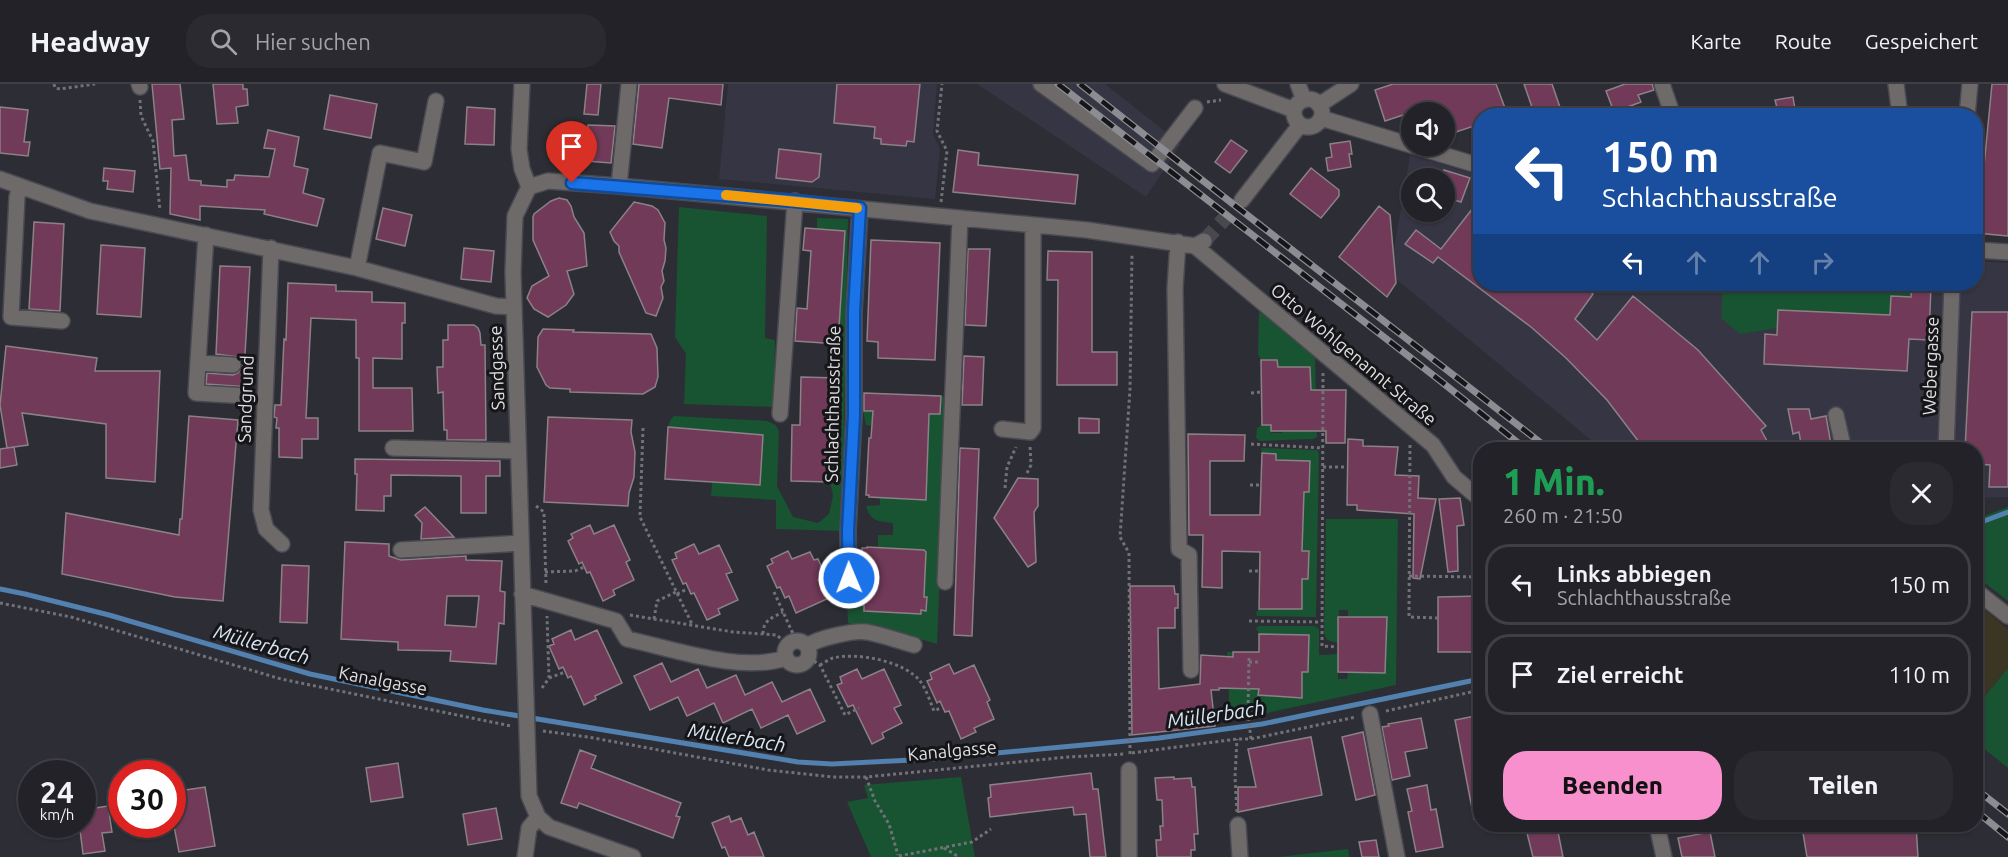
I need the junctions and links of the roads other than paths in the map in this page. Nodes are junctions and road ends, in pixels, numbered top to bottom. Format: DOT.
graph roads {
  1 [pos="522,84"];
  2 [pos="629,84"];
  3 [pos="1041,84"];
  4 [pos="1225,84"];
  5 [pos="1298,84"];
  6 [pos="1351,84"];
  7 [pos="1662,84"];
  8 [pos="1896,84"];
  9 [pos="1970,84"];
  10 [pos="436,101"];
  11 [pos="1299,105"];
  12 [pos="1195,108"];
  13 [pos="1670,108"];
  14 [pos="1899,108"];
  15 [pos="1968,108"];
  16 [pos="1320,112"];
  17 [pos="1300,124"];
  18 [pos="1473,164"];
  19 [pos="0,179"];
  20 [pos="20,186"];
  21 [pos="619,186"];
  22 [pos="530,187"];
  23 [pos="1242,200"];
  24 [pos="795,201"];
  25 [pos="860,208"];
  26 [pos="960,218"];
  27 [pos="1033,225"];
  28 [pos="206,235"];
  29 [pos="1178,242"];
  30 [pos="271,248"];
  31 [pos="1983,250"];
  32 [pos="2008,252"];
  33 [pos="357,268"];
  34 [pos="1952,291"];
  35 [pos="514,307"];
  36 [pos="62,321"];
  37 [pos="198,363"];
  38 [pos="233,365"];
  39 [pos="247,396"];
  40 [pos="780,414"];
  41 [pos="1836,415"];
  42 [pos="1002,429"];
  43 [pos="1842,442"];
  44 [pos="1944,442"];
  45 [pos="393,448"];
  46 [pos="518,451"];
  47 [pos="1473,493"];
  48 [pos="521,543"];
  49 [pos="282,544"];
  50 [pos="401,550"];
  51 [pos="945,582"];
  52 [pos="522,594"];
  53 [pos="1983,596"];
  54 [pos="849,601"];
  55 [pos="2008,616"];
  56 [pos="914,645"];
  57 [pos="1191,670"];
  58 [pos="1370,714"];
  59 [pos="1129,770"];
  60 [pos="538,817"];
  61 [pos="1238,825"];
  62 [pos="1659,832"];
  63 [pos="525,857"];
  64 [pos="633,857"];
  65 [pos="1129,857"];
  66 [pos="1239,857"];
  67 [pos="1397,857"];
  68 [pos="1664,857"];
  1 -- 22 [label="street"];
  2 -- 21 [label="street"];
  3 -- 12 [label="street"];
  4 -- 11 [label="street"];
  5 -- 11 [label="street"];
  6 -- 16 [label="street"];
  7 -- 13 [label="street"];
  8 -- 14 [label="street"];
  9 -- 15 [label="street"];
  10 -- 33 [label="street"];
  11 -- 16 [label="street"];
  11 -- 17 [label="street"];
  16 -- 17 [label="street"];
  16 -- 18 [label="street"];
  17 -- 23 [label="street"];
  19 -- 20 [label="street, Sandgasse"];
  20 -- 28 [label="street, Sandgasse"];
  20 -- 36 [label="street"];
  21 -- 22 [label="street"];
  21 -- 24 [label="street"];
  22 -- 35 [label="street"];
  24 -- 25 [label="street"];
  24 -- 40 [label="street"];
  25 -- 26 [label="street"];
  25 -- 54 [label="street, Schlachthausstraße"];
  26 -- 27 [label="street"];
  26 -- 51 [label="street"];
  27 -- 29 [label="street"];
  27 -- 42 [label="street"];
  28 -- 30 [label="street, Sandgasse"];
  28 -- 37 [label="street"];
  29 -- 47 [label="street, Otto Wohlgenannt Straße"];
  29 -- 57 [label="street"];
  30 -- 33 [label="street, Sandgasse"];
  30 -- 49 [label="street, Sandgrund"];
  31 -- 32 [label="street"];
  33 -- 35 [label="street, Sandgasse"];
  34 -- 44 [label="street, Webergasse"];
  35 -- 46 [label="street, Sandgasse"];
  37 -- 38 [label="street"];
  37 -- 39 [label="street"];
  41 -- 43 [label="street"];
  45 -- 46 [label="street"];
  46 -- 48 [label="street, Sandgasse"];
  48 -- 50 [label="street"];
  48 -- 52 [label="street, Sandgasse"];
  52 -- 56 [label="street"];
  52 -- 60 [label="street, Sandgasse"];
  53 -- 55 [label="street"];
  58 -- 67 [label="street"];
  59 -- 65 [label="street"];
  60 -- 63 [label="street"];
  60 -- 64 [label="street"];
  61 -- 66 [label="street"];
  62 -- 68 [label="street"];
}
